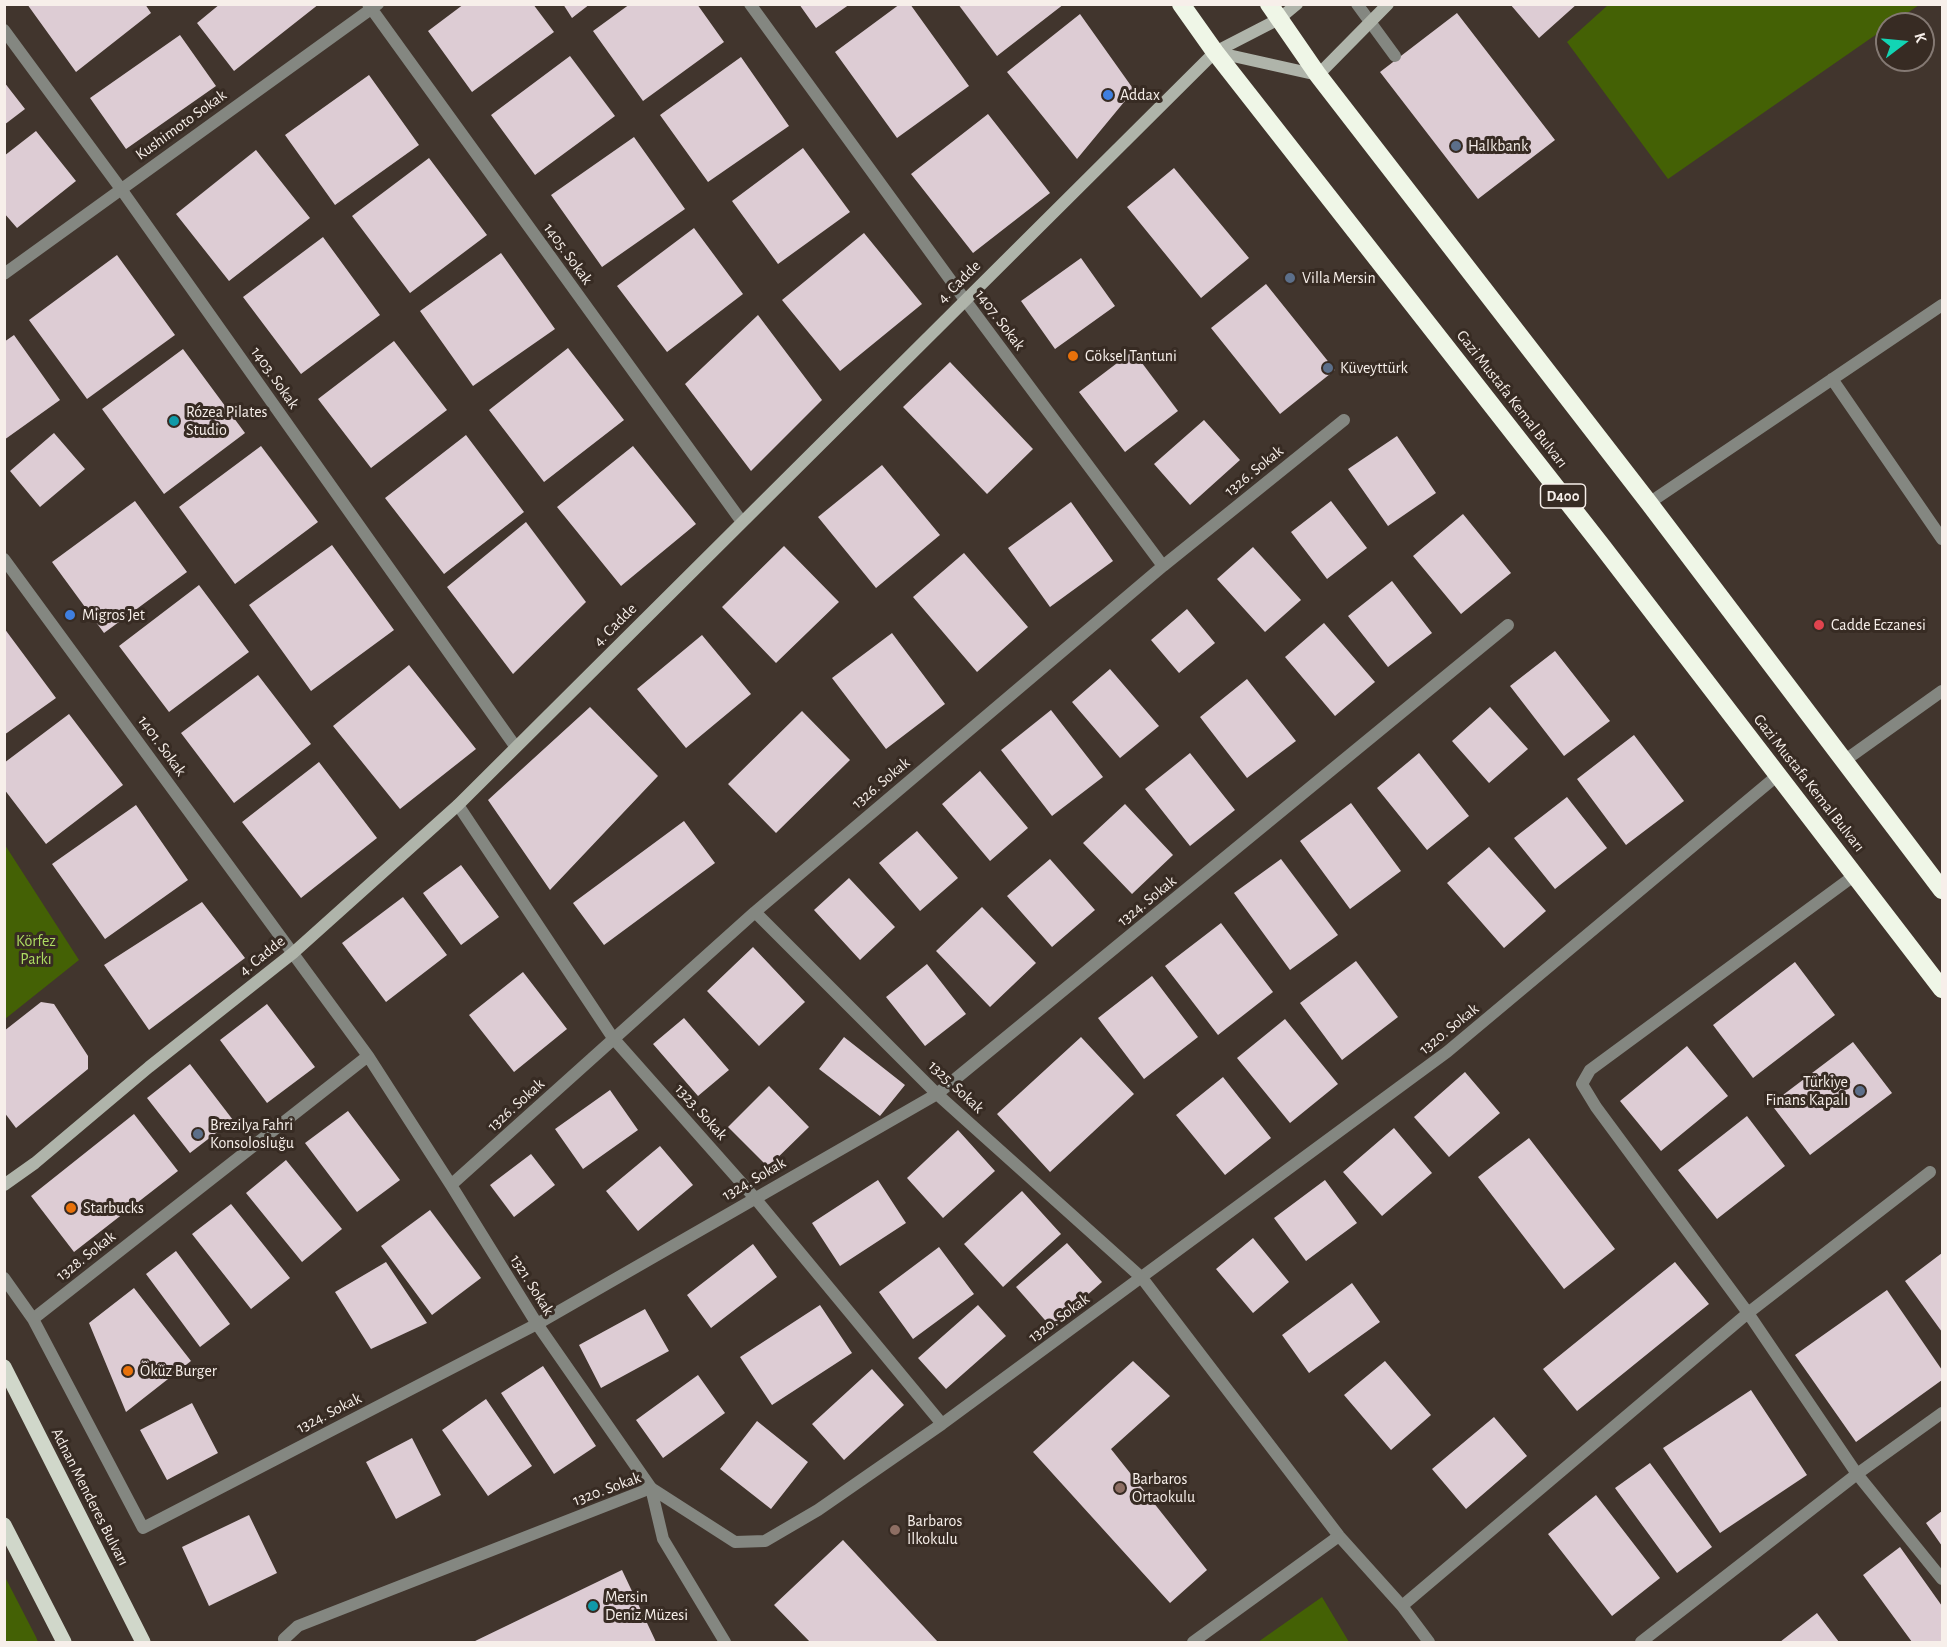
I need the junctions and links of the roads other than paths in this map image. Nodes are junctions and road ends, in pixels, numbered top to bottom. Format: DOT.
graph roads {
  1 [pos="750,4"];
  2 [pos="1181,4"];
  3 [pos="1297,4"];
  4 [pos="1357,4"];
  5 [pos="1389,4"];
  6 [pos="372,6"];
  7 [pos="1274,12"];
  8 [pos="1370,22"];
  9 [pos="4,30"];
  10 [pos="1215,52"];
  11 [pos="1395,56"];
  12 [pos="1318,75"];
  13 [pos="122,189"];
  14 [pos="4,274"];
  15 [pos="965,300"];
  16 [pos="1942,305"];
  17 [pos="1832,379"];
  18 [pos="1344,420"];
  19 [pos="1649,503"];
  20 [pos="742,522"];
  21 [pos="1942,540"];
  22 [pos="4,559"];
  23 [pos="1162,566"];
  24 [pos="1508,625"];
  25 [pos="1942,691"];
  26 [pos="515,746"];
  27 [pos="1844,761"];
  28 [pos="1778,775"];
  29 [pos="458,805"];
  30 [pos="1855,875"];
  31 [pos="1942,891"];
  32 [pos="755,912"];
  33 [pos="293,953"];
  34 [pos="1942,989"];
  35 [pos="613,1038"];
  36 [pos="368,1056"];
  37 [pos="937,1094"];
  38 [pos="1930,1172"];
  39 [pos="4,1185"];
  40 [pos="451,1185"];
  41 [pos="754,1197"];
  42 [pos="4,1278"];
  43 [pos="1142,1278"];
  44 [pos="1748,1314"];
  45 [pos="33,1318"];
  46 [pos="537,1324"];
  47 [pos="4,1367"];
  48 [pos="1942,1413"];
  49 [pos="942,1424"];
  50 [pos="1857,1474"];
  51 [pos="651,1488"];
  52 [pos="4,1525"];
  53 [pos="1339,1536"];
  54 [pos="1942,1579"];
  55 [pos="1402,1606"];
  56 [pos="64,1642"];
  57 [pos="143,1642"];
  58 [pos="285,1642"];
  59 [pos="725,1642"];
  60 [pos="1193,1642"];
  61 [pos="1429,1642"];
  62 [pos="1641,1642"];
  1 -- 15 [label="street, 1407. Sokak"];
  2 -- 10 [label="highway, Gazi Mustafa Kemal Bulvarı / D400"];
  3 -- 7 [label="street, 4. Cadde"];
  4 -- 8 [label="street"];
  5 -- 8 [label="street"];
  6 -- 13 [label="street, Kushimoto Sokak"];
  6 -- 20 [label="street, 1405. Sokak"];
  7 -- 10 [label="street, 4. Cadde"];
  7 -- 12 [label="highway"];
  8 -- 11 [label="street"];
  8 -- 12 [label="street"];
  9 -- 13 [label="street, 1403. Sokak"];
  10 -- 12 [label="street"];
  10 -- 15 [label="street, 4. Cadde"];
  10 -- 28 [label="highway, Gazi Mustafa Kemal Bulvarı / D400"];
  12 -- 19 [label="highway"];
  13 -- 14 [label="street, Kushimoto Sokak"];
  13 -- 26 [label="street, 1403. Sokak"];
  15 -- 20 [label="street, 4. Cadde"];
  15 -- 23 [label="street, 1407. Sokak"];
  16 -- 17 [label="street"];
  17 -- 19 [label="street"];
  17 -- 21 [label="street"];
  18 -- 23 [label="street, 1326. Sokak"];
  19 -- 27 [label="highway"];
  20 -- 26 [label="street, 4. Cadde"];
  22 -- 33 [label="street, 1401. Sokak"];
  23 -- 32 [label="street, 1326. Sokak"];
  24 -- 37 [label="street, 1324. Sokak"];
  25 -- 27 [label="street"];
  26 -- 29 [label="street, 4. Cadde"];
  27 -- 31 [label="highway"];
  28 -- 30 [label="highway, Gazi Mustafa Kemal Bulvarı / D400"];
  28 -- 43 [label="street, 1320. Sokak"];
  29 -- 33 [label="street, 4. Cadde"];
  29 -- 35 [label="street, 1323. Sokak"];
  30 -- 34 [label="highway, Gazi Mustafa Kemal Bulvarı / D400"];
  30 -- 44 [label="street"];
  32 -- 35 [label="street, 1326. Sokak"];
  32 -- 37 [label="street, 1325. Sokak"];
  33 -- 36 [label="street, 1321. Sokak"];
  33 -- 39 [label="street, 4. Cadde"];
  35 -- 40 [label="street, 1326. Sokak"];
  35 -- 41 [label="street, 1323. Sokak"];
  36 -- 40 [label="street, 1321. Sokak"];
  36 -- 45 [label="street, 1328. Sokak"];
  37 -- 41 [label="street, 1324. Sokak"];
  37 -- 43 [label="street, 1325. Sokak"];
  38 -- 44 [label="street"];
  40 -- 46 [label="street, 1321. Sokak"];
  41 -- 46 [label="street, 1324. Sokak"];
  41 -- 49 [label="street, 1323. Sokak"];
  42 -- 45 [label="street"];
  43 -- 49 [label="street, 1320. Sokak"];
  43 -- 53 [label="street, 1325. Sokak"];
  44 -- 50 [label="street"];
  44 -- 55 [label="street"];
  45 -- 46 [label="street, 1324. Sokak"];
  46 -- 51 [label="street, 1321. Sokak"];
  47 -- 57 [label="main road, Adnan Menderes Bulvarı"];
  48 -- 50 [label="street"];
  49 -- 51 [label="street, 1320. Sokak"];
  50 -- 54 [label="street"];
  50 -- 62 [label="street"];
  51 -- 58 [label="street, 1320. Sokak"];
  51 -- 59 [label="street, 1321. Sokak"];
  52 -- 56 [label="main road"];
  53 -- 55 [label="street, 1325. Sokak"];
  53 -- 60 [label="street"];
  55 -- 61 [label="street, 1325. Sokak"];
}
